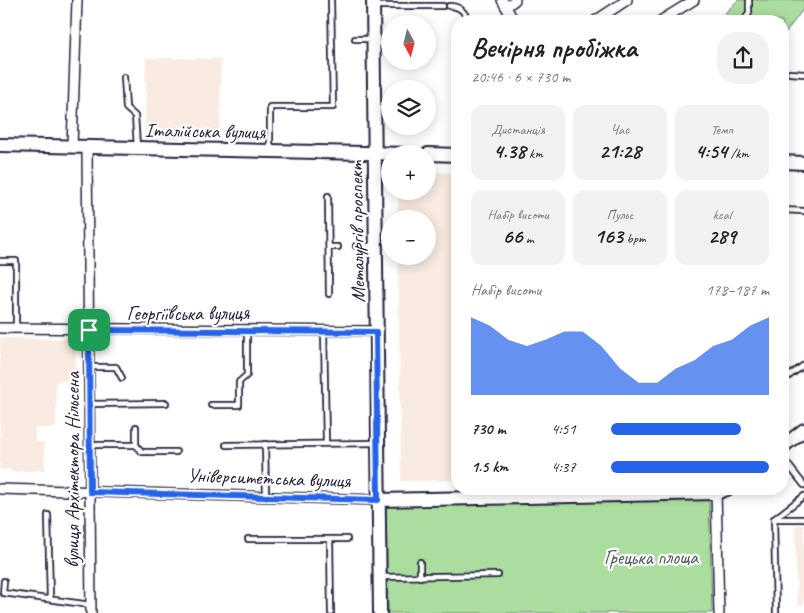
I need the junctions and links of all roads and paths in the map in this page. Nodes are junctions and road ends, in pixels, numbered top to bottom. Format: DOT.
graph roads {
  1 [pos="76,0"];
  2 [pos="331,0"];
  3 [pos="515,0"];
  4 [pos="627,0"];
  5 [pos="694,0"];
  6 [pos="750,0"];
  7 [pos="373,3"];
  8 [pos="504,4"];
  9 [pos="443,6"];
  10 [pos="449,6"];
  11 [pos="466,15"];
  12 [pos="510,15"];
  13 [pos="604,15"];
  14 [pos="670,15"];
  15 [pos="748,15"];
  16 [pos="355,39"];
  17 [pos="373,39"];
  18 [pos="790,73"];
  19 [pos="804,74"];
  20 [pos="124,77"];
  21 [pos="0,145"];
  22 [pos="72,147"];
  23 [pos="87,147"];
  24 [pos="137,148"];
  25 [pos="270,151"];
  26 [pos="374,153"];
  27 [pos="381,153"];
  28 [pos="436,154"];
  29 [pos="451,155"];
  30 [pos="789,162"];
  31 [pos="804,163"];
  32 [pos="328,196"];
  33 [pos="789,210"];
  34 [pos="804,211"];
  35 [pos="356,246"];
  36 [pos="376,246"];
  37 [pos="329,247"];
  38 [pos="338,247"];
  39 [pos="0,261"];
  40 [pos="329,294"];
  41 [pos="0,328"];
  42 [pos="16,329"];
  43 [pos="89,330"];
  44 [pos="247,331"];
  45 [pos="324,331"];
  46 [pos="376,332"];
  47 [pos="804,364"];
  48 [pos="89,367"];
  49 [pos="789,376"];
  50 [pos="122,378"];
  51 [pos="166,403"];
  52 [pos="90,404"];
  53 [pos="211,405"];
  54 [pos="136,427"];
  55 [pos="804,430"];
  56 [pos="789,442"];
  57 [pos="326,443"];
  58 [pos="378,443"];
  59 [pos="226,444"];
  60 [pos="265,444"];
  61 [pos="90,445"];
  62 [pos="136,445"];
  63 [pos="176,452"];
  64 [pos="789,466"];
  65 [pos="804,485"];
  66 [pos="0,489"];
  67 [pos="90,492"];
  68 [pos="549,495"];
  69 [pos="720,495"];
  70 [pos="804,496"];
  71 [pos="266,497"];
  72 [pos="378,500"];
  73 [pos="48,515"];
  74 [pos="804,519"];
  75 [pos="774,520"];
  76 [pos="248,539"];
  77 [pos="330,539"];
  78 [pos="347,539"];
  79 [pos="420,562"];
  80 [pos="498,575"];
  81 [pos="420,577"];
  82 [pos="379,578"];
  83 [pos="4,581"];
  84 [pos="50,599"];
  85 [pos="91,609"];
  86 [pos="331,613"];
  87 [pos="380,613"];
  88 [pos="719,613"];
  89 [pos="776,613"];
  1 -- 22 [label="street"];
  2 -- 25 [label="lane"];
  3 -- 8 [label="street"];
  4 -- 13 [label="street"];
  5 -- 14 [label="street"];
  6 -- 15 [label="lane"];
  7 -- 9 [label="lane"];
  7 -- 17 [label="street, Металургів проспект"];
  8 -- 12 [label="street"];
  10 -- 11 [label="lane"];
  16 -- 17 [label="lane"];
  17 -- 26 [label="street, Металургів проспект"];
  18 -- 19 [label="lane"];
  20 -- 24 [label="lane"];
  21 -- 22 [label="street, Італійська вулиця"];
  22 -- 23 [label="street, Італійська вулиця"];
  23 -- 24 [label="street, Італійська вулиця"];
  23 -- 43 [label="street, вулиця Архітектора Нільсена"];
  24 -- 25 [label="street, Італійська вулиця"];
  25 -- 26 [label="street, Італійська вулиця"];
  26 -- 27 [label="street, Італійська вулиця"];
  26 -- 36 [label="street, Металургів проспект"];
  28 -- 29 [label="street"];
  30 -- 31 [label="street"];
  32 -- 37 [label="lane"];
  33 -- 34 [label="lane"];
  35 -- 36 [label="lane"];
  36 -- 46 [label="street, Металургів проспект"];
  37 -- 38 [label="lane"];
  37 -- 40 [label="lane"];
  39 -- 42 [label="lane"];
  41 -- 42 [label="street, Георгіївська вулиця"];
  42 -- 43 [label="street, Георгіївська вулиця"];
  43 -- 44 [label="street, Георгіївська вулиця"];
  43 -- 48 [label="street, вулиця Архітектора Нільсена"];
  44 -- 45 [label="street, Георгіївська вулиця"];
  44 -- 53 [label="lane"];
  45 -- 46 [label="street, Георгіївська вулиця"];
  45 -- 57 [label="lane"];
  46 -- 58 [label="street, Металургів проспект"];
  47 -- 49 [label="lane"];
  48 -- 50 [label="lane"];
  48 -- 52 [label="street, вулиця Архітектора Нільсена"];
  51 -- 52 [label="lane"];
  52 -- 61 [label="street, вулиця Архітектора Нільсена"];
  54 -- 62 [label="lane"];
  55 -- 56 [label="street"];
  57 -- 58 [label="lane"];
  57 -- 60 [label="lane"];
  58 -- 72 [label="street, Металургів проспект"];
  59 -- 60 [label="lane"];
  60 -- 71 [label="lane"];
  61 -- 62 [label="lane"];
  61 -- 67 [label="street, вулиця Архітектора Нільсена"];
  62 -- 63 [label="lane"];
  64 -- 65 [label="lane"];
  66 -- 67 [label="street, Університетська вулиця"];
  67 -- 71 [label="street, Університетська вулиця"];
  67 -- 85 [label="street, вулиця Архітектора Нільсена"];
  68 -- 72 [label="street, Університетська вулиця"];
  69 -- 88 [label="street"];
  70 -- 75 [label="lane"];
  71 -- 72 [label="street, Університетська вулиця"];
  72 -- 82 [label="street, Металургів проспект"];
  73 -- 84 [label="lane"];
  74 -- 75 [label="lane"];
  75 -- 89 [label="lane"];
  76 -- 77 [label="lane"];
  77 -- 78 [label="lane"];
  77 -- 86 [label="lane"];
  79 -- 81 [label="lane"];
  80 -- 81 [label="lane"];
  81 -- 82 [label="lane"];
  82 -- 87 [label="street, Металургів проспект"];
  83 -- 84 [label="lane"];
  84 -- 85 [label="lane"];
}
